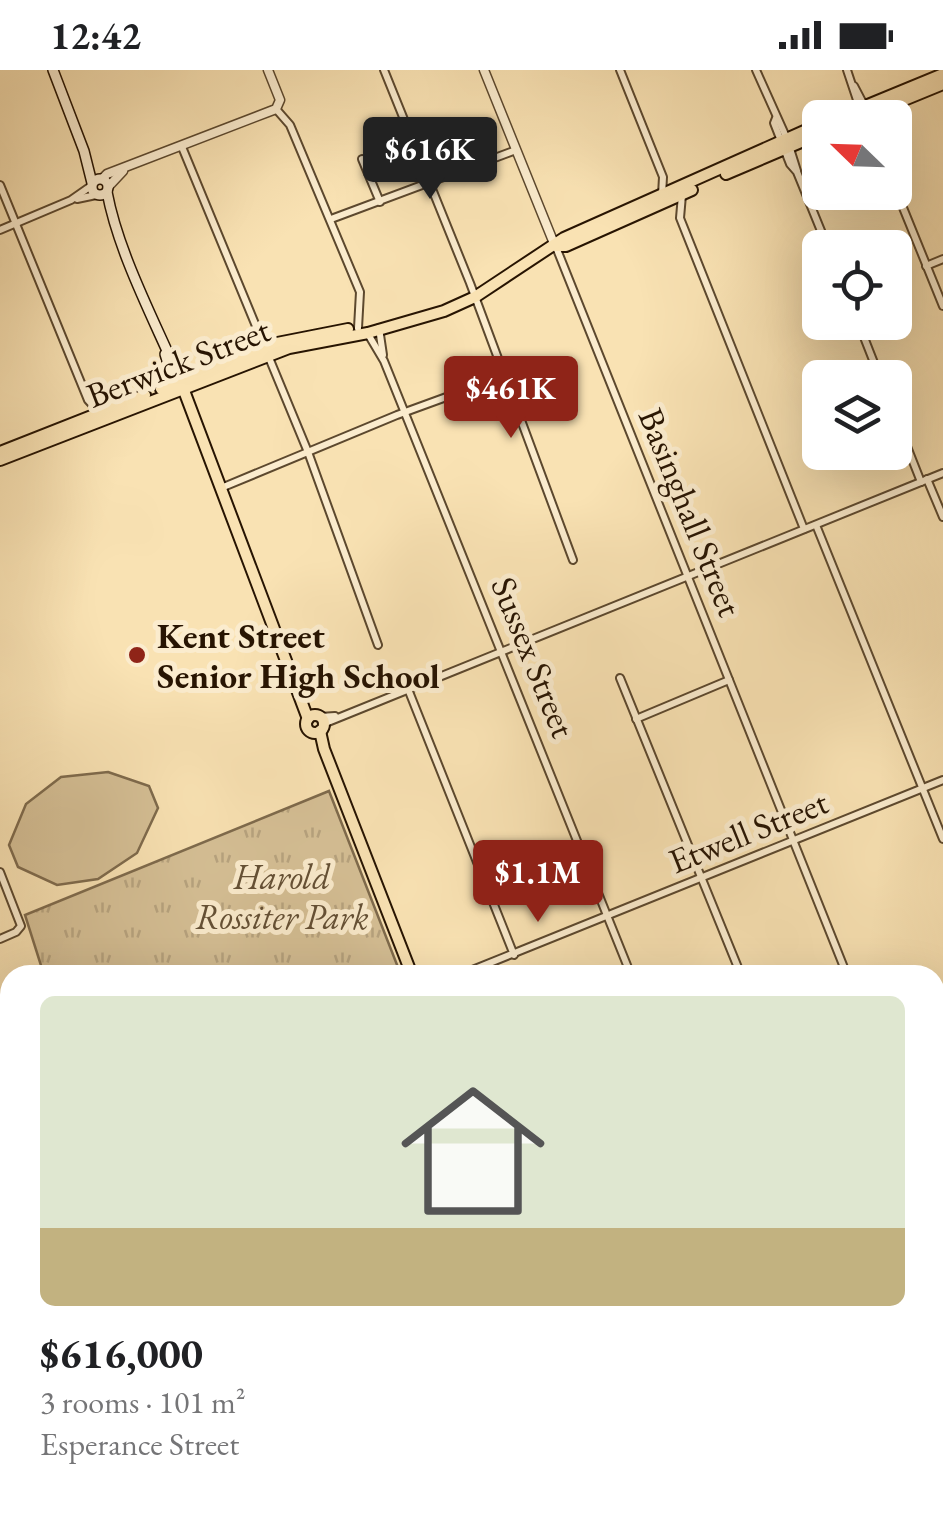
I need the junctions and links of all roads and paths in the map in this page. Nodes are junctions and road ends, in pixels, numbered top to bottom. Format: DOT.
graph roads {
  1 [pos="53,70"];
  2 [pos="268,70"];
  3 [pos="384,70"];
  4 [pos="484,70"];
  5 [pos="620,70"];
  6 [pos="756,70"];
  7 [pos="847,70"];
  8 [pos="941,79"];
  9 [pos="859,100"];
  10 [pos="895,100"];
  11 [pos="276,109"];
  12 [pos="802,135"];
  13 [pos="802,139"];
  14 [pos="786,144"];
  15 [pos="182,148"];
  16 [pos="516,150"];
  17 [pos="362,159"];
  18 [pos="663,177"];
  19 [pos="429,183"];
  20 [pos="0,185"];
  21 [pos="99,187"];
  22 [pos="681,191"];
  23 [pos="662,201"];
  24 [pos="380,202"];
  25 [pos="904,210"];
  26 [pos="680,218"];
  27 [pos="331,219"];
  28 [pos="16,224"];
  29 [pos="0,230"];
  30 [pos="821,230"];
  31 [pos="555,246"];
  32 [pos="943,259"];
  33 [pos="926,266"];
  34 [pos="475,297"];
  35 [pos="943,306"];
  36 [pos="368,329"];
  37 [pos="265,351"];
  38 [pos="504,376"];
  39 [pos="179,386"];
  40 [pos="100,412"];
  41 [pos="405,412"];
  42 [pos="0,452"];
  43 [pos="308,452"];
  44 [pos="912,454"];
  45 [pos="0,460"];
  46 [pos="943,474"];
  47 [pos="924,481"];
  48 [pos="219,489"];
  49 [pos="943,517"];
  50 [pos="816,525"];
  51 [pos="804,529"];
  52 [pos="573,560"];
  53 [pos="686,576"];
  54 [pos="378,645"];
  55 [pos="502,651"];
  56 [pos="620,678"];
  57 [pos="730,680"];
  58 [pos="408,689"];
  59 [pos="636,718"];
  60 [pos="317,723"];
  61 [pos="943,780"];
  62 [pos="922,788"];
  63 [pos="943,839"];
  64 [pos="794,840"];
  65 [pos="0,872"];
  66 [pos="700,877"];
  67 [pos="607,915"];
  68 [pos="0,939"];
  69 [pos="514,954"];
  70 [pos="411,965"];
  71 [pos="495,965"];
  72 [pos="627,965"];
  73 [pos="737,965"];
  74 [pos="843,965"];
  1 -- 21 [label="main road"];
  2 -- 11 [label="street"];
  3 -- 19 [label="street"];
  4 -- 16 [label="street, Basinghall Street"];
  5 -- 18 [label="street"];
  6 -- 14 [label="street"];
  7 -- 9 [label="street"];
  8 -- 10 [label="main road"];
  11 -- 15 [label="street"];
  11 -- 27 [label="street"];
  12 -- 14 [label="main road, Berwick Street"];
  13 -- 14 [label="main road, Berwick Street"];
  14 -- 22 [label="main road, Berwick Street"];
  14 -- 30 [label="street"];
  15 -- 21 [label="street"];
  15 -- 37 [label="street"];
  16 -- 19 [label="street"];
  16 -- 31 [label="street, Basinghall Street"];
  17 -- 24 [label="street"];
  18 -- 22 [label="street"];
  18 -- 23 [label="street"];
  19 -- 24 [label="street"];
  19 -- 34 [label="street"];
  20 -- 28 [label="street"];
  21 -- 28 [label="street"];
  21 -- 39 [label="main road"];
  22 -- 23 [label="main road, Berwick Street"];
  22 -- 26 [label="street"];
  23 -- 26 [label="street"];
  23 -- 31 [label="main road, Berwick Street"];
  24 -- 27 [label="street"];
  25 -- 33 [label="street"];
  26 -- 51 [label="street"];
  27 -- 36 [label="street"];
  28 -- 29 [label="street"];
  28 -- 40 [label="street"];
  31 -- 34 [label="main road, Berwick Street"];
  31 -- 53 [label="street, Basinghall Street"];
  32 -- 33 [label="street"];
  33 -- 35 [label="street"];
  34 -- 36 [label="main road, Berwick Street"];
  34 -- 38 [label="street"];
  36 -- 37 [label="main road, Berwick Street"];
  36 -- 41 [label="street, Sussex Street"];
  37 -- 39 [label="main road, Berwick Street"];
  37 -- 43 [label="street"];
  38 -- 41 [label="street"];
  38 -- 52 [label="street"];
  39 -- 40 [label="main road, Berwick Street"];
  39 -- 45 [label="main road, Berwick Street"];
  39 -- 48 [label="main road"];
  40 -- 42 [label="main road, Berwick Street"];
  41 -- 43 [label="street"];
  41 -- 55 [label="street, Sussex Street"];
  43 -- 48 [label="street"];
  43 -- 54 [label="street"];
  44 -- 47 [label="street"];
  46 -- 47 [label="street"];
  47 -- 49 [label="street"];
  47 -- 50 [label="street"];
  48 -- 60 [label="main road"];
  50 -- 51 [label="street"];
  50 -- 62 [label="street"];
  51 -- 53 [label="street"];
  53 -- 55 [label="street"];
  53 -- 57 [label="street, Basinghall Street"];
  55 -- 58 [label="street"];
  55 -- 67 [label="street, Sussex Street"];
  56 -- 59 [label="street"];
  57 -- 59 [label="street"];
  57 -- 64 [label="street, Basinghall Street"];
  58 -- 60 [label="street"];
  58 -- 69 [label="street"];
  59 -- 66 [label="street"];
  60 -- 70 [label="main road"];
  61 -- 62 [label="street, Etwell Street"];
  62 -- 63 [label="street"];
  62 -- 64 [label="street, Etwell Street"];
  64 -- 66 [label="street, Etwell Street"];
  64 -- 74 [label="street, Basinghall Street"];
  65 -- 68 [label="street"];
  66 -- 67 [label="street, Etwell Street"];
  66 -- 73 [label="street"];
  67 -- 69 [label="street, Etwell Street"];
  67 -- 72 [label="street, Sussex Street"];
  69 -- 71 [label="street, Etwell Street"];
}
